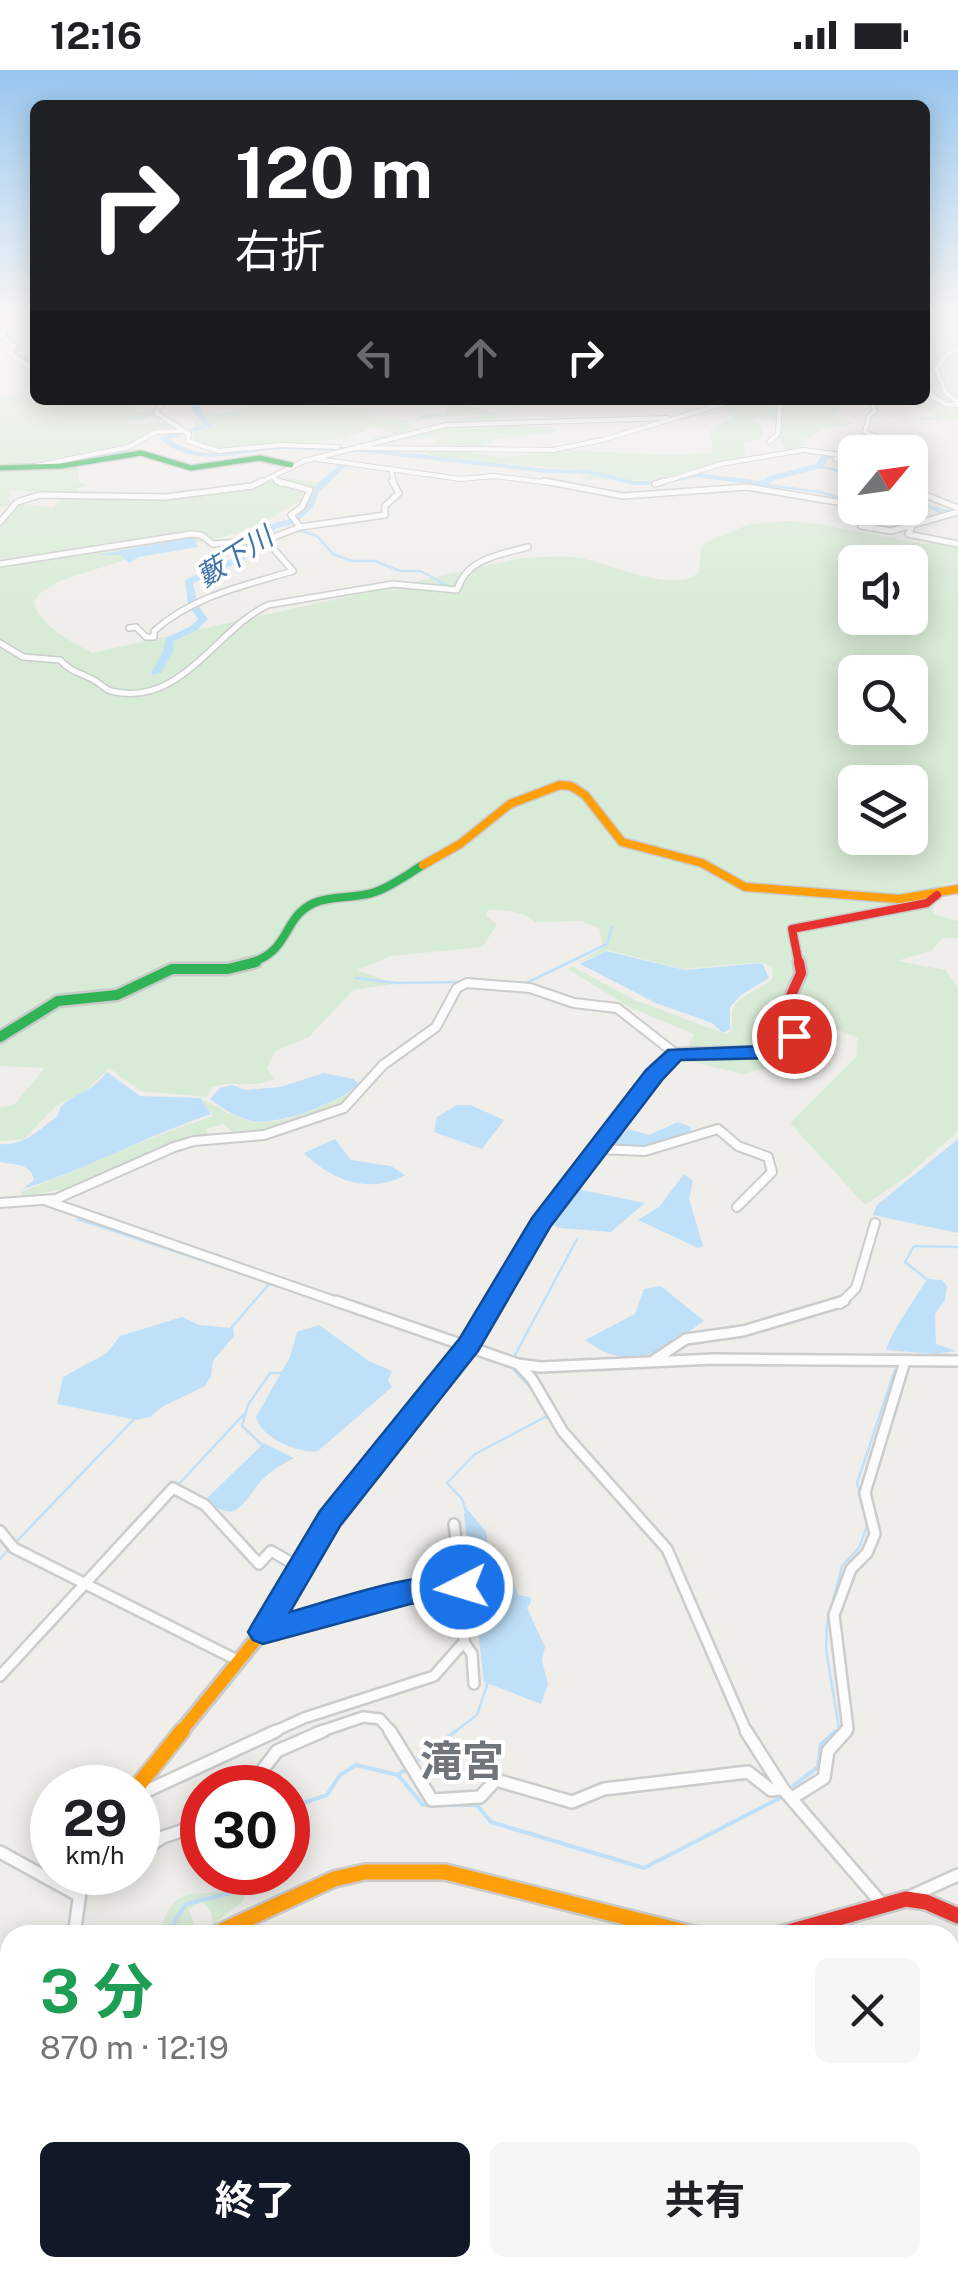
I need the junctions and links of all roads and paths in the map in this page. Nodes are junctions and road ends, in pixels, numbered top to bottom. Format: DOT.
graph roads {
  1 [pos="164,418"];
  2 [pos="667,418"];
  3 [pos="779,418"];
  4 [pos="187,432"];
  5 [pos="769,442"];
  6 [pos="348,448"];
  7 [pos="771,451"];
  8 [pos="838,455"];
  9 [pos="314,458"];
  10 [pos="341,462"];
  11 [pos="745,462"];
  12 [pos="292,464"];
  13 [pos="30,467"];
  14 [pos="0,468"];
  15 [pos="390,469"];
  16 [pos="274,478"];
  17 [pos="655,484"];
  18 [pos="928,499"];
  19 [pos="932,501"];
  20 [pos="838,502"];
  21 [pos="958,510"];
  22 [pos="946,512"];
  23 [pos="928,518"];
  24 [pos="0,522"];
  25 [pos="910,525"];
  26 [pos="861,526"];
  27 [pos="300,527"];
  28 [pos="266,540"];
  29 [pos="958,544"];
  30 [pos="528,548"];
  31 [pos="0,564"];
  32 [pos="130,628"];
  33 [pos="0,644"];
  34 [pos="958,889"];
  35 [pos="938,895"];
  36 [pos="0,1037"];
  37 [pos="676,1054"];
  38 [pos="599,1149"];
  39 [pos="47,1201"];
  40 [pos="0,1203"];
  41 [pos="736,1207"];
  42 [pos="876,1223"];
  43 [pos="469,1344"];
  44 [pos="654,1360"];
  45 [pos="958,1360"];
  46 [pos="905,1361"];
  47 [pos="518,1364"];
  48 [pos="454,1524"];
  49 [pos="0,1531"];
  50 [pos="302,1568"];
  51 [pos="84,1583"];
  52 [pos="462,1587"];
  53 [pos="263,1632"];
  54 [pos="464,1642"];
  55 [pos="240,1661"];
  56 [pos="0,1676"];
  57 [pos="474,1684"];
  58 [pos="155,1765"];
  59 [pos="266,1765"];
  60 [pos="160,1785"];
  61 [pos="788,1794"];
  62 [pos="0,1852"];
  63 [pos="30,1869"];
  64 [pos="958,1876"];
  65 [pos="78,1895"];
  66 [pos="906,1899"];
  67 [pos="882,1904"];
  68 [pos="958,1916"];
  69 [pos="75,1925"];
  70 [pos="235,1925"];
  71 [pos="657,1925"];
  72 [pos="812,1925"];
  1 -- 4 [label="street"];
  2 -- 6 [label="street"];
  2 -- 6 [label="street"];
  3 -- 5 [label="street"];
  4 -- 6 [label="street"];
  4 -- 13 [label="street"];
  6 -- 9 [label="street"];
  6 -- 10 [label="street"];
  7 -- 11 [label="street"];
  8 -- 11 [label="street"];
  9 -- 10 [label="street"];
  9 -- 12 [label="street"];
  10 -- 15 [label="street"];
  11 -- 17 [label="street"];
  12 -- 13 [label="street"];
  12 -- 16 [label="street"];
  13 -- 14 [label="street"];
  15 -- 20 [label="street"];
  15 -- 27 [label="street"];
  16 -- 24 [label="street"];
  16 -- 27 [label="street"];
  18 -- 19 [label="street"];
  19 -- 21 [label="street"];
  19 -- 22 [label="street"];
  21 -- 22 [label="street"];
  22 -- 23 [label="street"];
  25 -- 26 [label="street"];
  25 -- 29 [label="street"];
  27 -- 28 [label="street"];
  28 -- 31 [label="street"];
  28 -- 32 [label="street"];
  30 -- 33 [label="street"];
  34 -- 35 [label="street"];
  35 -- 36 [label="street"];
  35 -- 37 [label="street"];
  37 -- 38 [label="street"];
  37 -- 39 [label="street"];
  38 -- 41 [label="street"];
  38 -- 43 [label="street"];
  39 -- 40 [label="street"];
  39 -- 43 [label="street"];
  42 -- 44 [label="street"];
  43 -- 47 [label="street"];
  43 -- 50 [label="street"];
  44 -- 46 [label="street"];
  44 -- 47 [label="street"];
  45 -- 46 [label="street"];
  46 -- 61 [label="street"];
  47 -- 61 [label="street"];
  48 -- 52 [label="street"];
  49 -- 51 [label="street"];
  50 -- 51 [label="street"];
  50 -- 53 [label="street"];
  51 -- 55 [label="street"];
  51 -- 56 [label="street"];
  52 -- 53 [label="street"];
  52 -- 54 [label="street"];
  53 -- 55 [label="street"];
  54 -- 57 [label="street"];
  54 -- 60 [label="street"];
  55 -- 58 [label="street"];
  59 -- 61 [label="street"];
  61 -- 67 [label="street"];
  62 -- 63 [label="street"];
  64 -- 66 [label="street"];
  65 -- 69 [label="street"];
  66 -- 67 [label="street"];
  66 -- 68 [label="street"];
  67 -- 72 [label="street"];
  70 -- 71 [label="street"];
}
